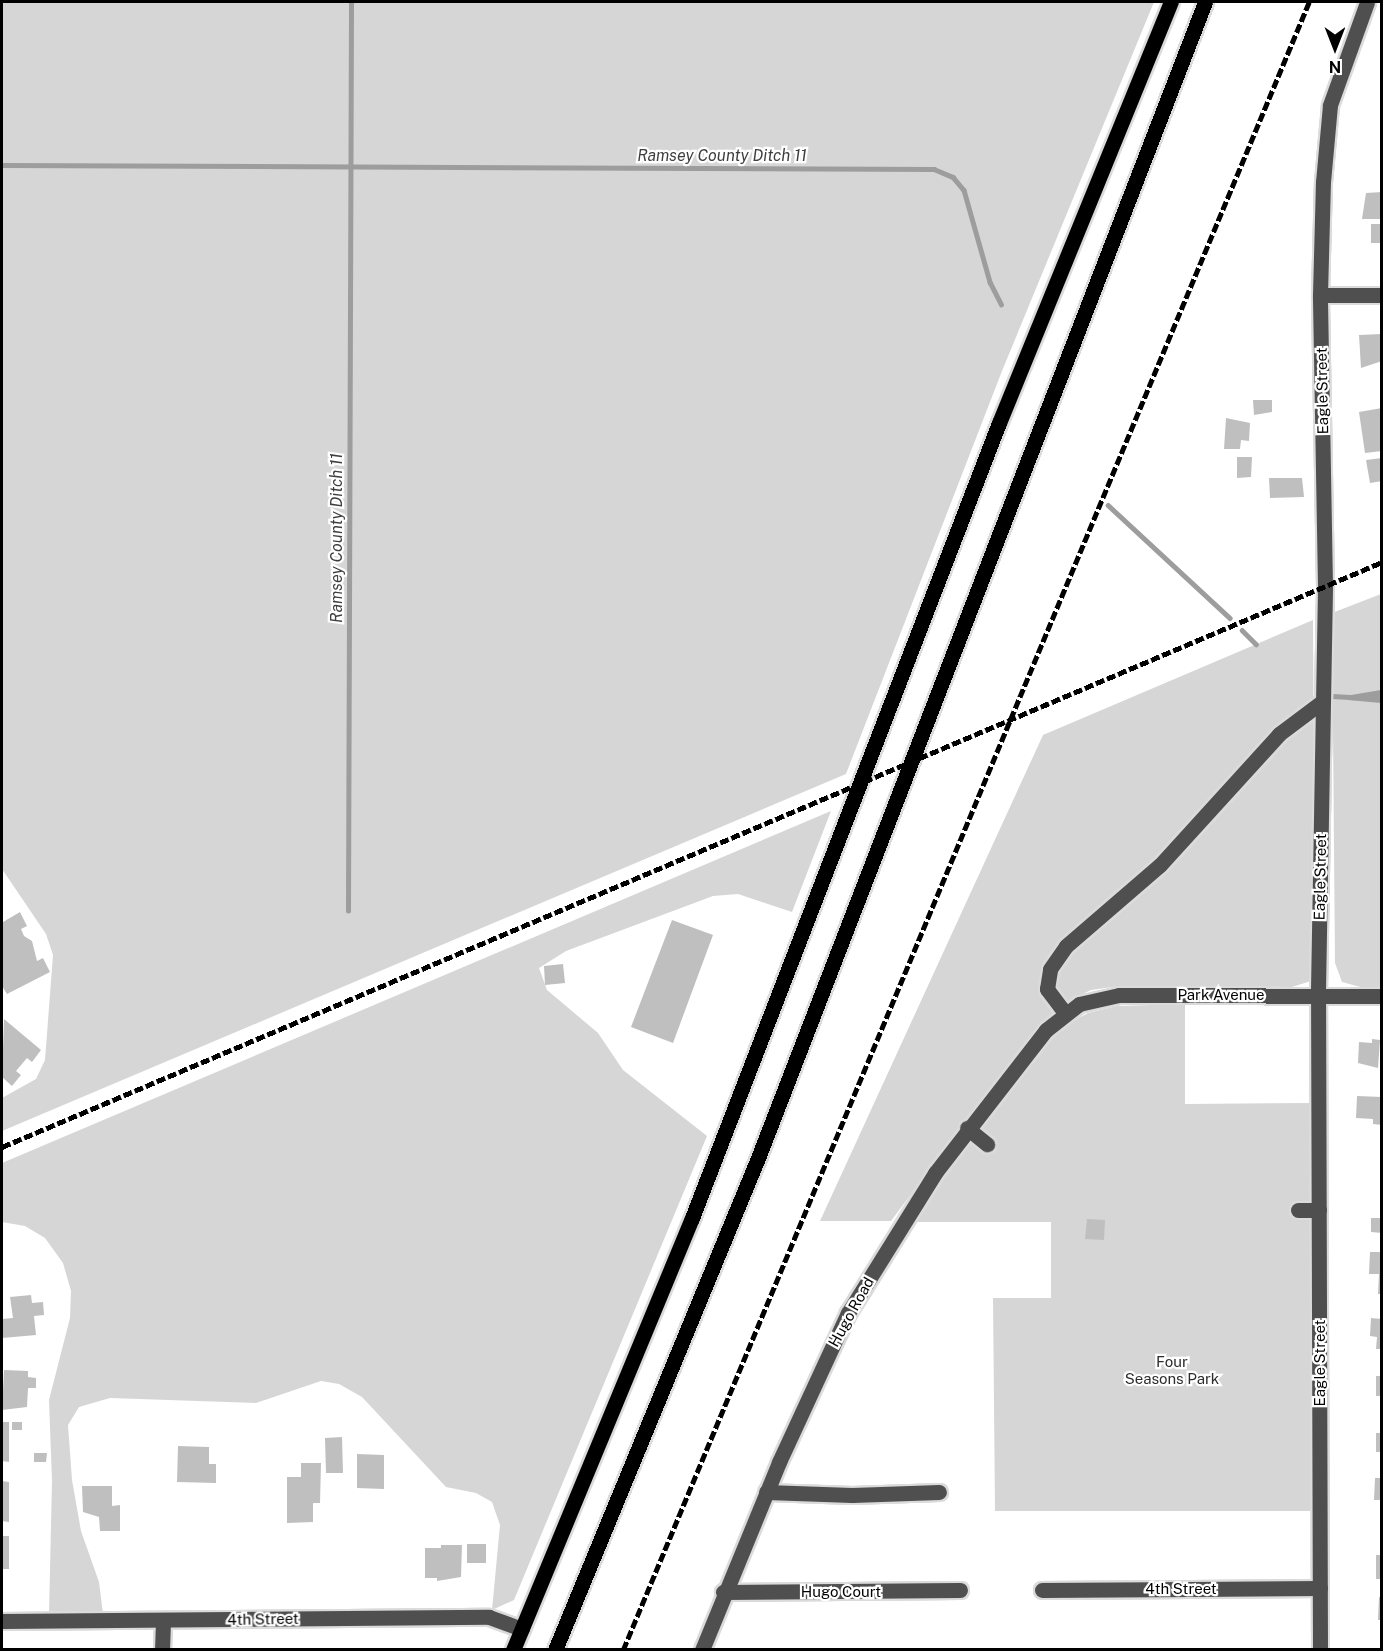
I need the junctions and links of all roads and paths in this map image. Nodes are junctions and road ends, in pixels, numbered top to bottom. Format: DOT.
graph roads {
  1 [pos="1171,2"];
  2 [pos="1204,2"];
  3 [pos="1367,2"];
  4 [pos="1320,295"];
  5 [pos="1382,295"];
  6 [pos="1323,701"];
  7 [pos="1318,995"];
  8 [pos="1382,996"];
  9 [pos="1065,1013"];
  10 [pos="967,1128"];
  11 [pos="987,1144"];
  12 [pos="1298,1210"];
  13 [pos="1319,1210"];
  14 [pos="766,1492"];
  15 [pos="939,1492"];
  16 [pos="1320,1588"];
  17 [pos="960,1590"];
  18 [pos="1042,1590"];
  19 [pos="723,1592"];
  20 [pos="163,1620"];
  21 [pos="2,1621"];
  22 [pos="522,1629"];
  23 [pos="162,1650"];
  24 [pos="513,1650"];
  25 [pos="555,1650"];
  26 [pos="702,1650"];
  27 [pos="1320,1650"];
  1 -- 22 [label="main road"];
  2 -- 25 [label="main road"];
  3 -- 4 [label="street, Eagle Street"];
  4 -- 5 [label="street"];
  4 -- 6 [label="street, Eagle Street"];
  6 -- 7 [label="street, Eagle Street"];
  6 -- 9 [label="street"];
  7 -- 8 [label="street, Park Avenue"];
  7 -- 9 [label="street, Park Avenue"];
  7 -- 13 [label="street, Eagle Street"];
  9 -- 10 [label="street, Hugo Road"];
  10 -- 11 [label="street"];
  10 -- 14 [label="street, Hugo Road"];
  12 -- 13 [label="street"];
  13 -- 16 [label="street, Eagle Street"];
  14 -- 15 [label="street"];
  14 -- 19 [label="street, Hugo Road"];
  16 -- 18 [label="street, 4th Street"];
  16 -- 27 [label="street, Eagle Street"];
  17 -- 19 [label="street, Hugo Court"];
  19 -- 26 [label="street, Hugo Road"];
  20 -- 21 [label="street, 4th Street"];
  20 -- 22 [label="street, 4th Street"];
  20 -- 23 [label="street"];
  22 -- 24 [label="main road"];
}
